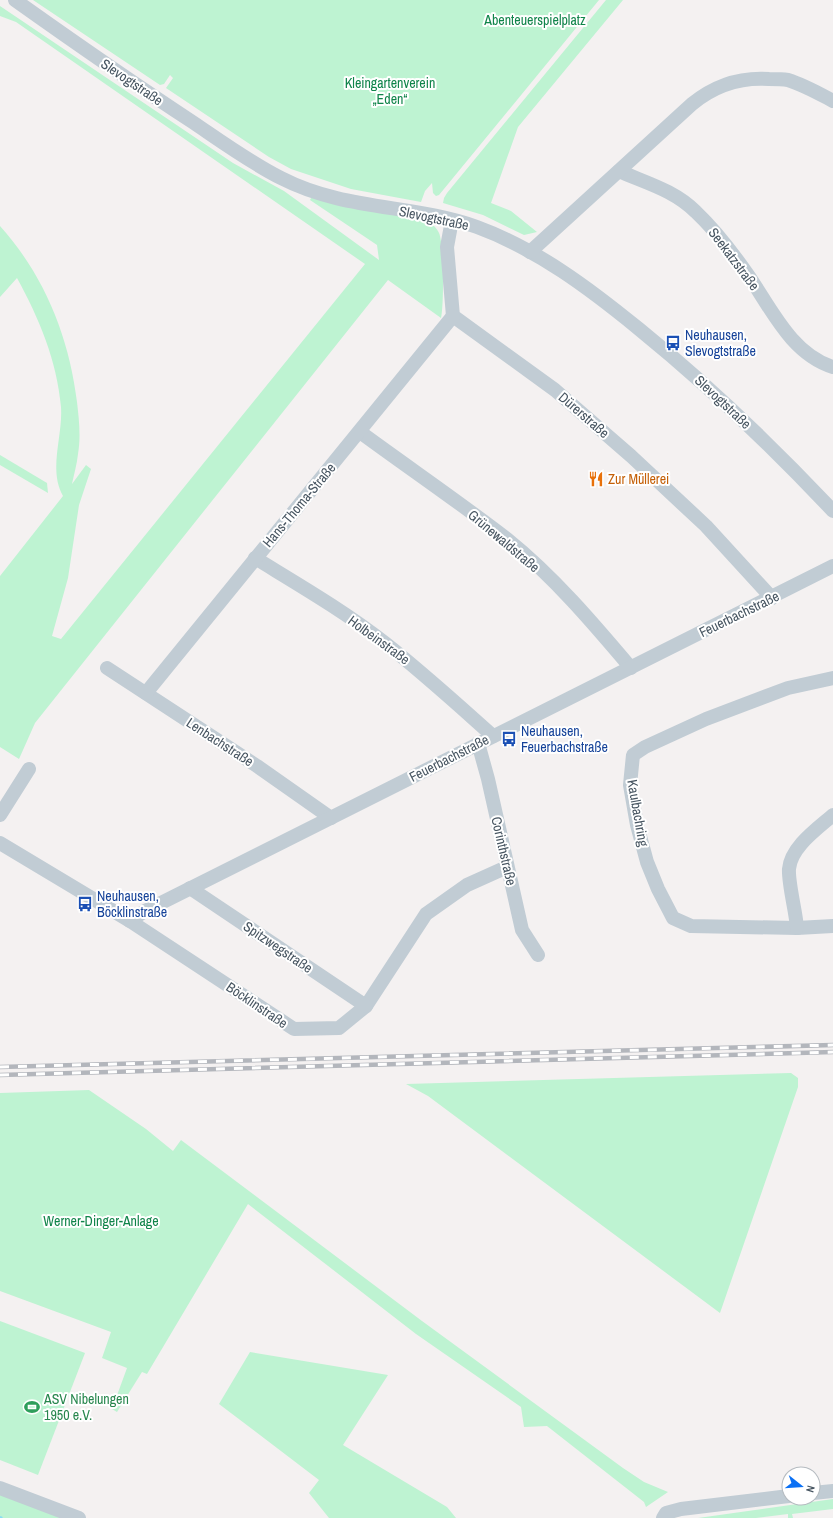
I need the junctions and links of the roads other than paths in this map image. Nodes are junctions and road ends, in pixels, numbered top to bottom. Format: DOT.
graph roads {
  1 [pos="15,0"];
  2 [pos="833,101"];
  3 [pos="619,171"];
  4 [pos="452,220"];
  5 [pos="530,252"];
  6 [pos="453,316"];
  7 [pos="833,367"];
  8 [pos="360,432"];
  9 [pos="833,511"];
  10 [pos="255,558"];
  11 [pos="833,566"];
  12 [pos="772,598"];
  13 [pos="107,668"];
  14 [pos="631,668"];
  15 [pos="833,678"];
  16 [pos="146,693"];
  17 [pos="493,736"];
  18 [pos="478,743"];
  19 [pos="29,769"];
  20 [pos="0,815"];
  21 [pos="833,815"];
  22 [pos="330,818"];
  23 [pos="0,844"];
  24 [pos="507,867"];
  25 [pos="190,888"];
  26 [pos="130,921"];
  27 [pos="833,926"];
  28 [pos="797,928"];
  29 [pos="538,955"];
  30 [pos="366,1006"];
  31 [pos="0,1488"];
  32 [pos="833,1491"];
  33 [pos="821,1492"];
  34 [pos="781,1497"];
  35 [pos="79,1518"];
  36 [pos="663,1518"];
  1 -- 4 [label="street, Slevogtstraße"];
  2 -- 3 [label="street"];
  3 -- 5 [label="street"];
  3 -- 7 [label="street, Seekatzstraße"];
  4 -- 5 [label="street, Slevogtstraße"];
  4 -- 6 [label="street"];
  5 -- 9 [label="street, Slevogtstraße"];
  6 -- 8 [label="street, Hans-Thoma-Straße"];
  6 -- 12 [label="street, Dürerstraße"];
  8 -- 10 [label="street, Hans-Thoma-Straße"];
  8 -- 14 [label="street, Grünewaldstraße"];
  10 -- 16 [label="street, Hans-Thoma-Straße"];
  10 -- 17 [label="street, Holbeinstraße"];
  11 -- 12 [label="street, Feuerbachstraße"];
  12 -- 14 [label="street, Feuerbachstraße"];
  13 -- 16 [label="street, Lenbachstraße"];
  14 -- 17 [label="street, Feuerbachstraße"];
  15 -- 28 [label="street, Kaulbachring"];
  16 -- 22 [label="street, Lenbachstraße"];
  17 -- 18 [label="street, Feuerbachstraße"];
  18 -- 22 [label="street, Feuerbachstraße"];
  18 -- 24 [label="street, Corinthstraße"];
  19 -- 20 [label="street"];
  21 -- 28 [label="street"];
  22 -- 25 [label="street, Feuerbachstraße"];
  23 -- 26 [label="street, Böcklinstraße"];
  24 -- 29 [label="street, Corinthstraße"];
  24 -- 30 [label="street, Böcklinstraße"];
  25 -- 26 [label="street, Feuerbachstraße"];
  25 -- 30 [label="street, Spitzwegstraße"];
  26 -- 30 [label="street, Böcklinstraße"];
  27 -- 28 [label="street, Kaulbachring"];
  31 -- 35 [label="street"];
  32 -- 33 [label="street"];
  34 -- 36 [label="street"];
}
